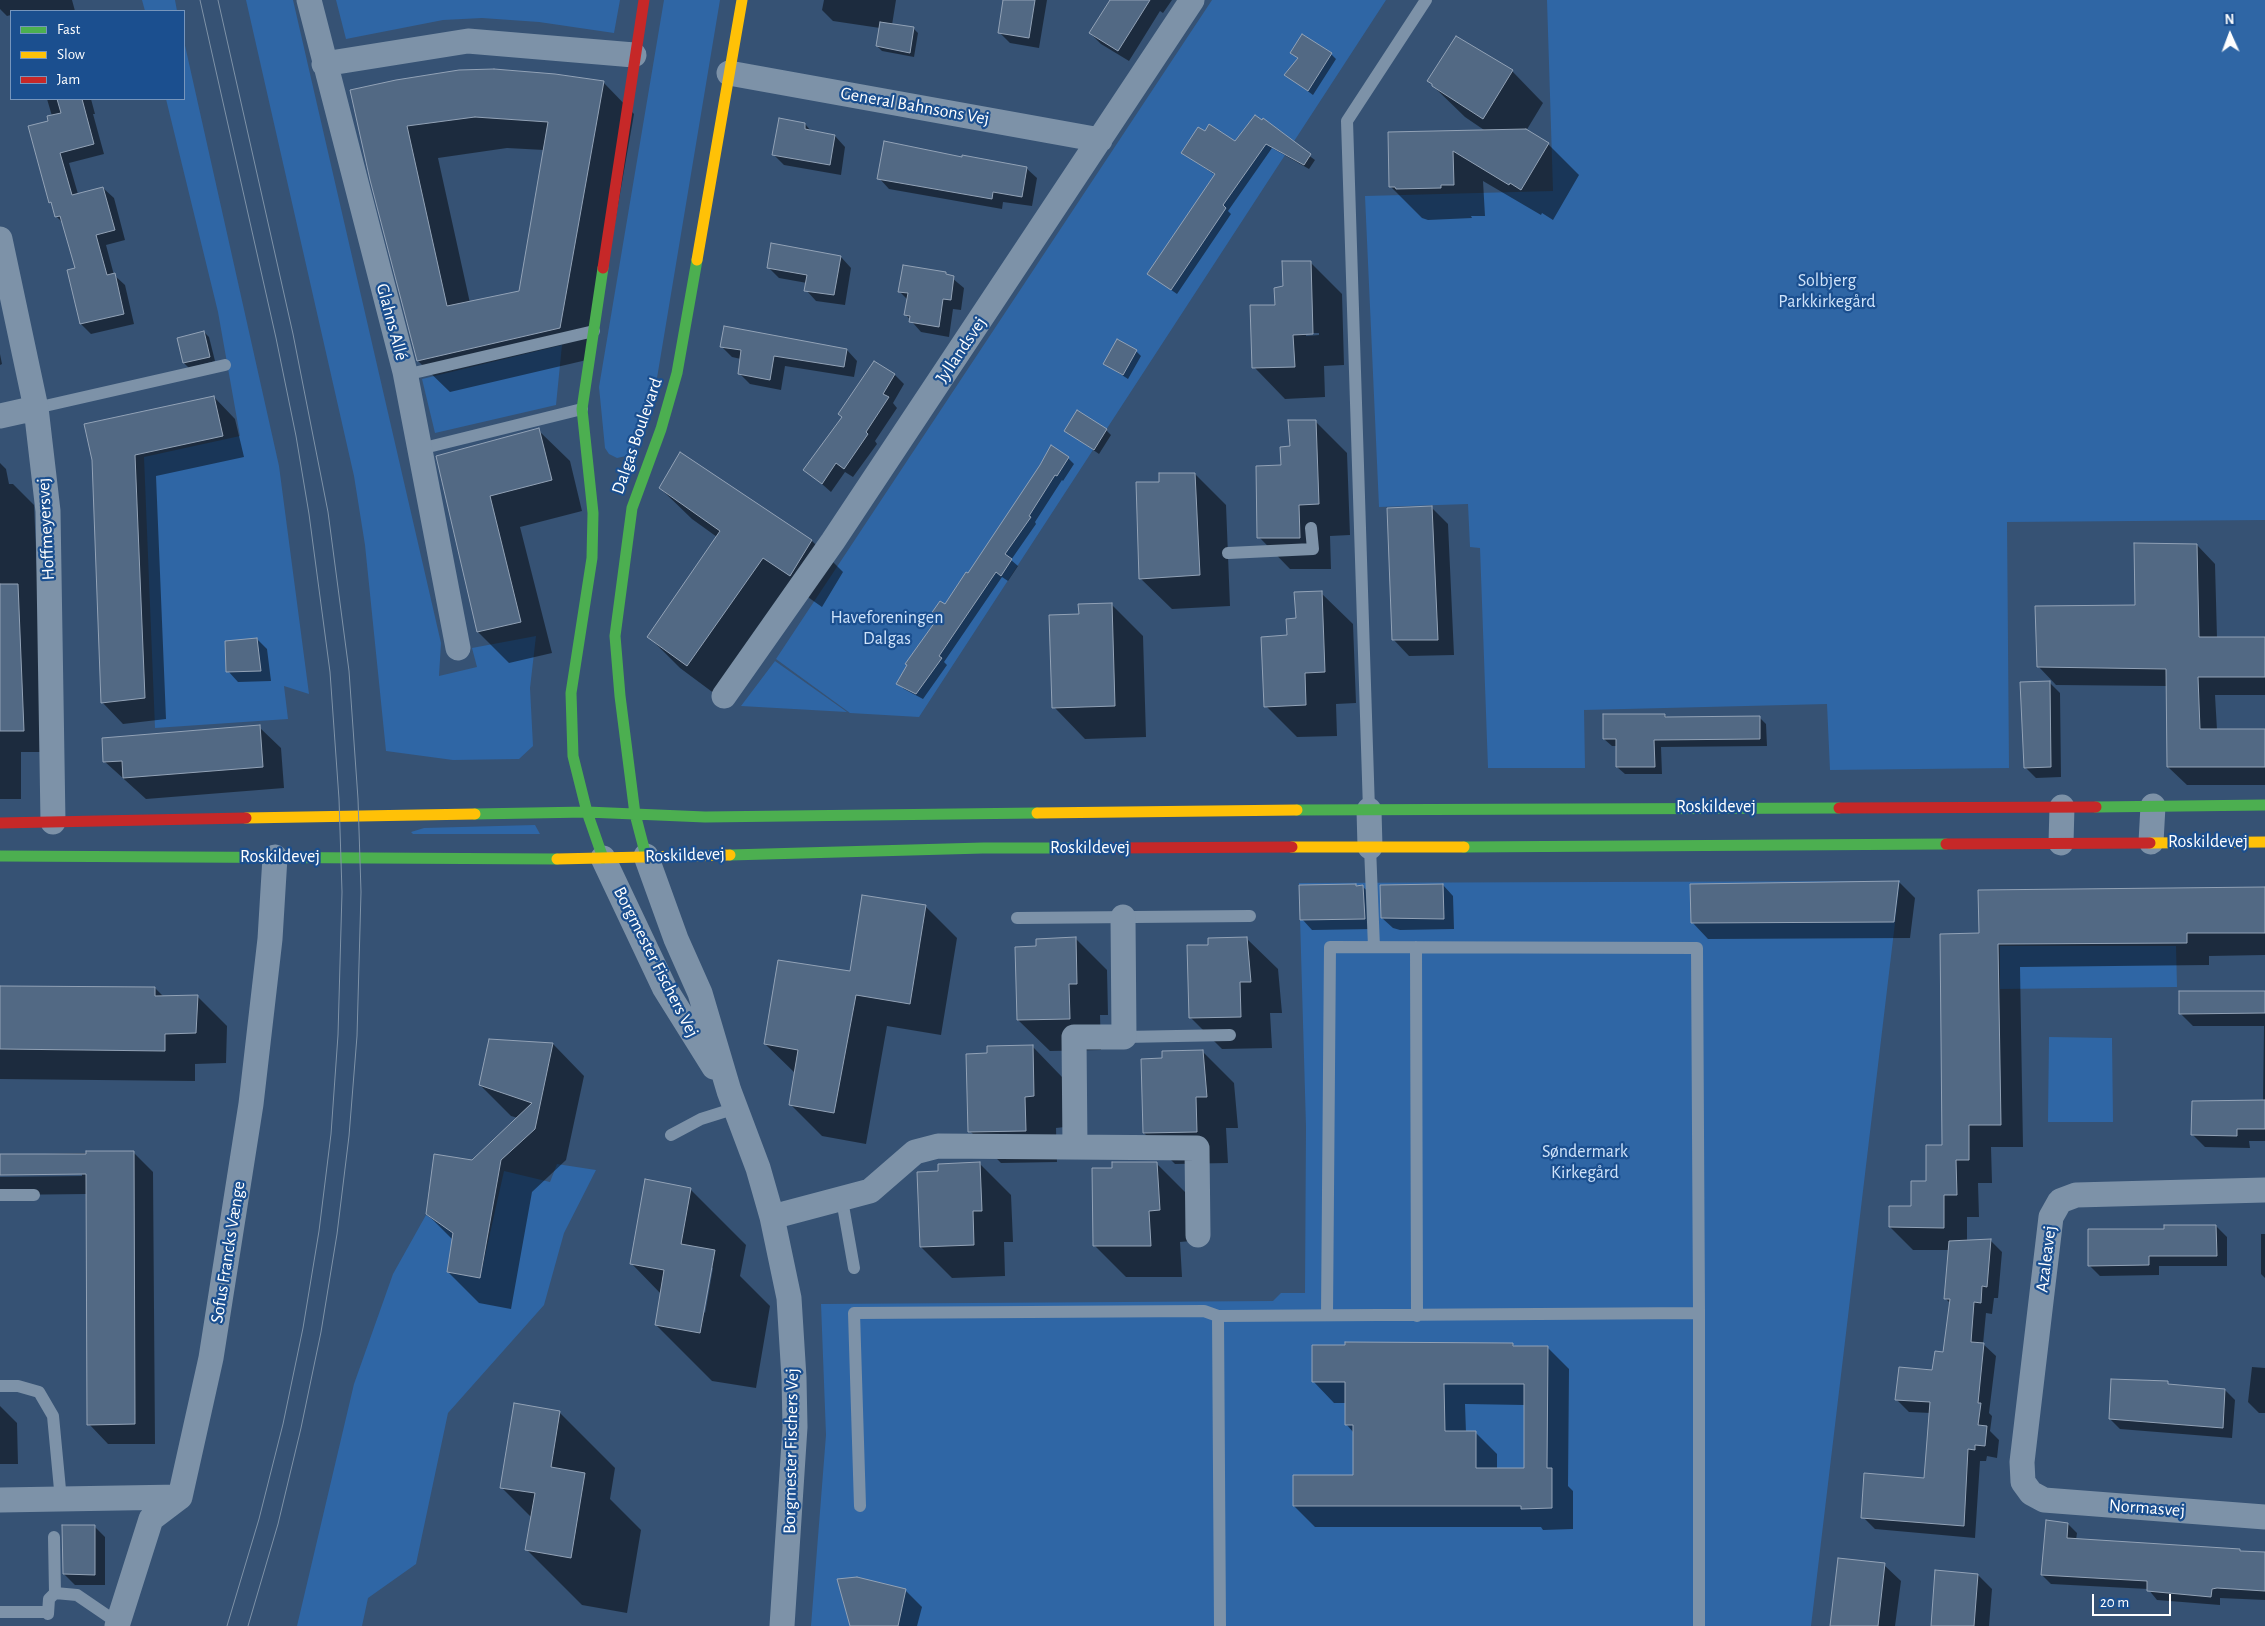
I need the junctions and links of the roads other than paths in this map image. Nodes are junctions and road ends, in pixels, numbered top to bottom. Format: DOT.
graph roads {
  1 [pos="309,0"];
  2 [pos="644,0"];
  3 [pos="742,0"];
  4 [pos="1192,0"];
  5 [pos="1426,0"];
  6 [pos="634,56"];
  7 [pos="324,64"];
  8 [pos="729,73"];
  9 [pos="1100,140"];
  10 [pos="0,239"];
  11 [pos="594,331"];
  12 [pos="225,365"];
  13 [pos="405,375"];
  14 [pos="36,408"];
  15 [pos="582,409"];
  16 [pos="0,416"];
  17 [pos="420,449"];
  18 [pos="1311,528"];
  19 [pos="1228,553"];
  20 [pos="458,648"];
  21 [pos="724,696"];
  22 [pos="2265,805"];
  23 [pos="2152,806"];
  24 [pos="2062,808"];
  25 [pos="1369,810"];
  26 [pos="587,812"];
  27 [pos="636,814"];
  28 [pos="53,822"];
  29 [pos="0,823"];
  30 [pos="2061,842"];
  31 [pos="2151,842"];
  32 [pos="2265,842"];
  33 [pos="1370,846"];
  34 [pos="275,852"];
  35 [pos="0,856"];
  36 [pos="646,856"];
  37 [pos="603,858"];
  38 [pos="1250,916"];
  39 [pos="1123,917"];
  40 [pos="1017,918"];
  41 [pos="1374,947"];
  42 [pos="1416,947"];
  43 [pos="1230,1035"];
  44 [pos="1124,1037"];
  45 [pos="732,1099"];
  46 [pos="671,1135"];
  47 [pos="1075,1147"];
  48 [pos="2265,1190"];
  49 [pos="0,1195"];
  50 [pos="34,1195"];
  51 [pos="842,1200"];
  52 [pos="772,1217"];
  53 [pos="1198,1235"];
  54 [pos="854,1268"];
  55 [pos="1698,1313"];
  56 [pos="1327,1315"];
  57 [pos="1218,1316"];
  58 [pos="1417,1316"];
  59 [pos="0,1386"];
  60 [pos="2030,1493"];
  61 [pos="180,1497"];
  62 [pos="0,1500"];
  63 [pos="61,1500"];
  64 [pos="860,1506"];
  65 [pos="2265,1517"];
  66 [pos="54,1537"];
  67 [pos="54,1593"];
  68 [pos="0,1612"];
  69 [pos="118,1624"];
  70 [pos="782,1626"];
  71 [pos="1220,1626"];
  72 [pos="1699,1626"];
  1 -- 7 [label="street, Glahns Allé"];
  2 -- 6 [label="street, Dalgas Boulevard"];
  3 -- 8 [label="street, Dalgas Boulevard"];
  4 -- 9 [label="street, Jyllandsvej"];
  5 -- 25 [label="lane"];
  6 -- 7 [label="street"];
  6 -- 11 [label="street, Dalgas Boulevard"];
  7 -- 13 [label="street, Glahns Allé"];
  8 -- 9 [label="street, General Bahnsons Vej"];
  8 -- 27 [label="street, Dalgas Boulevard"];
  9 -- 21 [label="street, Jyllandsvej"];
  10 -- 14 [label="street, Hoffmeyersvej"];
  11 -- 13 [label="lane"];
  11 -- 15 [label="street, Dalgas Boulevard"];
  12 -- 14 [label="lane"];
  13 -- 17 [label="street, Glahns Allé"];
  14 -- 16 [label="street"];
  14 -- 28 [label="street, Hoffmeyersvej"];
  15 -- 17 [label="lane"];
  15 -- 26 [label="street, Dalgas Boulevard"];
  17 -- 20 [label="street, Glahns Allé"];
  18 -- 19 [label="lane"];
  22 -- 23 [label="street, Roskildevej"];
  23 -- 24 [label="street, Roskildevej"];
  23 -- 31 [label="street, Roskildevej"];
  24 -- 25 [label="street, Roskildevej"];
  24 -- 30 [label="street"];
  25 -- 27 [label="street, Roskildevej"];
  25 -- 33 [label="street"];
  26 -- 27 [label="street, Roskildevej"];
  26 -- 28 [label="street, Roskildevej"];
  26 -- 37 [label="street, Dalgas Boulevard"];
  27 -- 36 [label="street, Dalgas Boulevard"];
  28 -- 29 [label="street, Roskildevej"];
  30 -- 31 [label="street, Roskildevej"];
  30 -- 33 [label="street, Roskildevej"];
  31 -- 32 [label="street, Roskildevej"];
  33 -- 36 [label="street, Roskildevej"];
  33 -- 41 [label="lane"];
  34 -- 35 [label="street, Roskildevej"];
  34 -- 37 [label="street, Roskildevej"];
  34 -- 61 [label="street, Sofus Francks Vænge"];
  36 -- 37 [label="street, Roskildevej"];
  36 -- 45 [label="street, Borgmester Fischers Vej"];
  37 -- 45 [label="street, Borgmester Fischers Vej"];
  38 -- 39 [label="lane"];
  39 -- 40 [label="lane"];
  39 -- 44 [label="street"];
  41 -- 42 [label="lane"];
  41 -- 56 [label="lane"];
  42 -- 55 [label="lane"];
  42 -- 58 [label="lane"];
  43 -- 44 [label="lane"];
  44 -- 47 [label="street"];
  45 -- 46 [label="lane"];
  45 -- 52 [label="street, Borgmester Fischers Vej"];
  47 -- 51 [label="street"];
  47 -- 53 [label="street"];
  48 -- 60 [label="street, Azaleavej"];
  49 -- 50 [label="lane"];
  51 -- 52 [label="street"];
  51 -- 54 [label="lane"];
  52 -- 70 [label="street, Borgmester Fischers Vej"];
  55 -- 58 [label="lane"];
  55 -- 72 [label="lane"];
  56 -- 57 [label="lane"];
  56 -- 58 [label="lane"];
  57 -- 64 [label="lane"];
  57 -- 71 [label="lane"];
  59 -- 63 [label="lane"];
  60 -- 65 [label="street, Normasvej"];
  61 -- 63 [label="street"];
  61 -- 69 [label="street"];
  62 -- 63 [label="street"];
  66 -- 67 [label="lane"];
  67 -- 68 [label="lane"];
  67 -- 69 [label="lane"];
}
